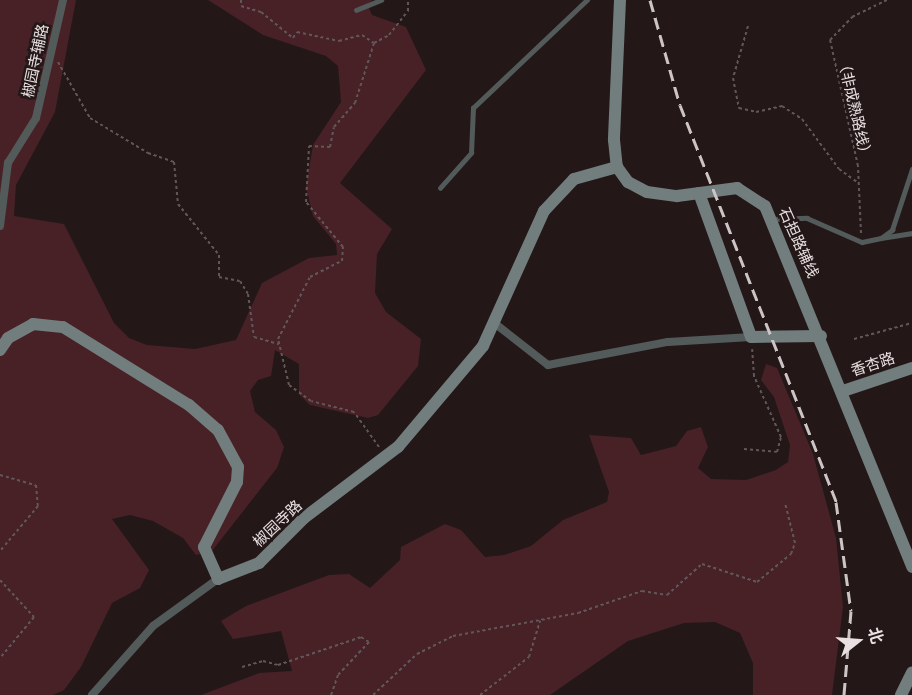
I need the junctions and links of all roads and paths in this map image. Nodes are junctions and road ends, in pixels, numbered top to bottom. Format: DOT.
graph roads {
  1 [pos="63,0"];
  2 [pos="241,0"];
  3 [pos="381,0"];
  4 [pos="408,0"];
  5 [pos="587,0"];
  6 [pos="621,0"];
  7 [pos="887,0"];
  8 [pos="356,10"];
  9 [pos="748,26"];
  10 [pos="374,43"];
  11 [pos="52,55"];
  12 [pos="617,167"];
  13 [pos="912,169"];
  14 [pos="857,182"];
  15 [pos="440,188"];
  16 [pos="699,193"];
  17 [pos="774,219"];
  18 [pos="0,226"];
  19 [pos="912,233"];
  20 [pos="881,238"];
  21 [pos="862,242"];
  22 [pos="493,322"];
  23 [pos="912,323"];
  24 [pos="821,336"];
  25 [pos="751,337"];
  26 [pos="854,339"];
  27 [pos="279,344"];
  28 [pos="0,350"];
  29 [pos="909,372"];
  30 [pos="843,390"];
  31 [pos="744,449"];
  32 [pos="385,457"];
  33 [pos="0,475"];
  34 [pos="785,503"];
  35 [pos="0,551"];
  36 [pos="912,567"];
  37 [pos="218,579"];
  38 [pos="0,580"];
  39 [pos="540,621"];
  40 [pos="0,658"];
  41 [pos="242,667"];
  42 [pos="912,672"];
  43 [pos="92,695"];
  44 [pos="331,695"];
  45 [pos="373,695"];
  46 [pos="480,695"];
  47 [pos="902,695"];
  1 -- 11 [label="street, 椒园寺辅路"];
  2 -- 10 [label="path"];
  3 -- 8 [label="lane"];
  4 -- 10 [label="path"];
  5 -- 15 [label="lane"];
  6 -- 12 [label="street"];
  7 -- 14 [label="path, （非成熟路线）"];
  9 -- 14 [label="path, （非成熟路线）"];
  10 -- 27 [label="path"];
  11 -- 18 [label="street, 椒园寺辅路"];
  11 -- 27 [label="path"];
  12 -- 16 [label="street, 石担路辅线"];
  12 -- 22 [label="street, 椒园寺路"];
  13 -- 20 [label="lane"];
  14 -- 21 [label="path, （非成熟路线）"];
  16 -- 17 [label="street, 石担路辅线"];
  16 -- 25 [label="street"];
  17 -- 21 [label="lane"];
  17 -- 24 [label="street, 石担路辅线"];
  19 -- 20 [label="lane"];
  20 -- 21 [label="lane"];
  22 -- 25 [label="street"];
  22 -- 32 [label="street, 椒园寺路"];
  23 -- 26 [label="path"];
  24 -- 25 [label="street"];
  24 -- 30 [label="street, 石担路辅线"];
  25 -- 31 [label="path"];
  27 -- 32 [label="path"];
  28 -- 37 [label="street"];
  29 -- 30 [label="street, 香杏路"];
  30 -- 36 [label="street, 石担路辅线"];
  32 -- 37 [label="street, 椒园寺路"];
  33 -- 35 [label="path"];
  34 -- 39 [label="path"];
  37 -- 43 [label="street"];
  38 -- 40 [label="path"];
  39 -- 45 [label="path"];
  39 -- 46 [label="path"];
  41 -- 44 [label="path"];
  42 -- 47 [label="street"];
}
